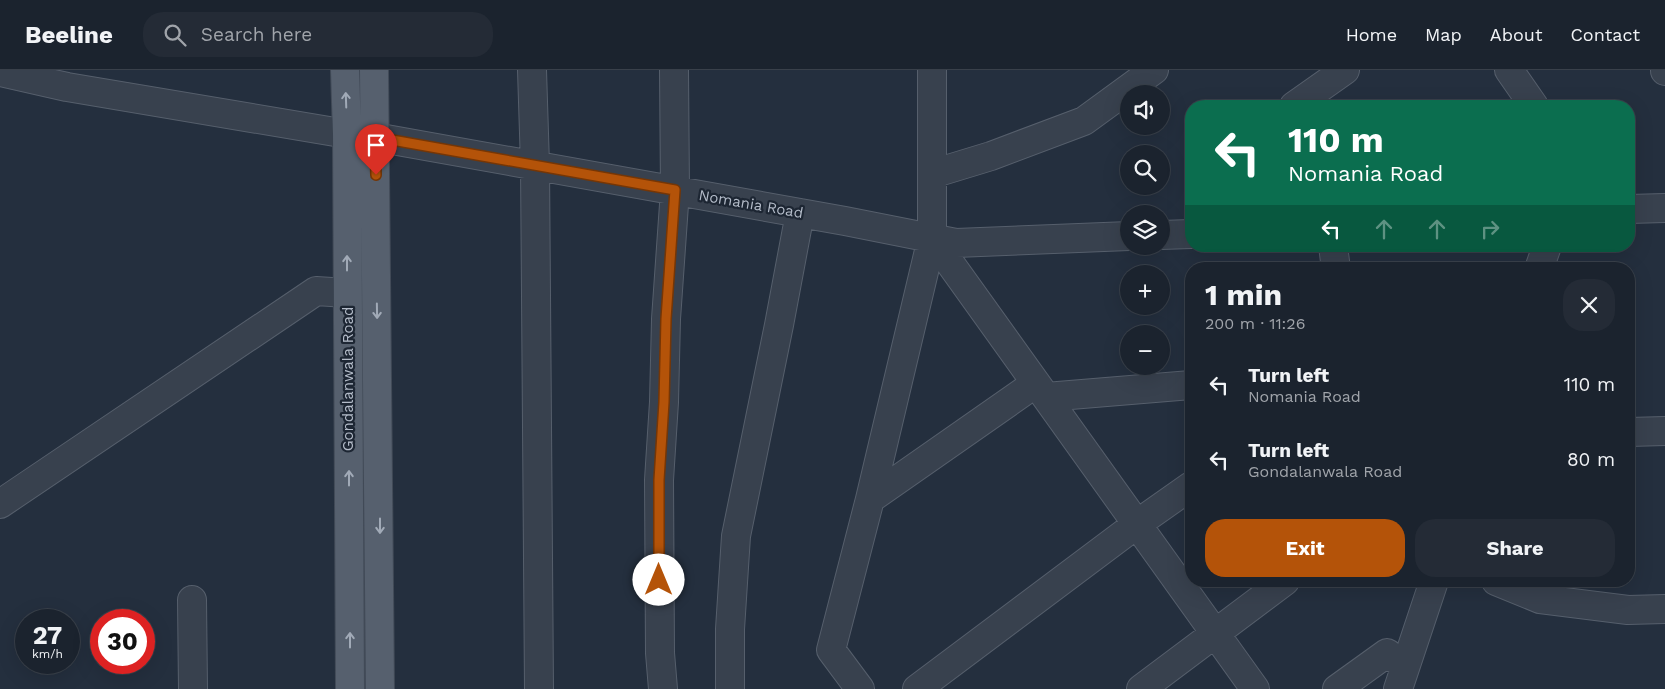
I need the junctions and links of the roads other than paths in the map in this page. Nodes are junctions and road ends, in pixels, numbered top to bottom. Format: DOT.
graph roads {
  1 [pos="89,70"];
  2 [pos="345,70"];
  3 [pos="374,70"];
  4 [pos="532,70"];
  5 [pos="674,70"];
  6 [pos="932,70"];
  7 [pos="1154,70"];
  8 [pos="1345,70"];
  9 [pos="1508,70"];
  10 [pos="0,72"];
  11 [pos="67,87"];
  12 [pos="1302,100"];
  13 [pos="1530,100"];
  14 [pos="347,134"];
  15 [pos="375,137"];
  16 [pos="535,165"];
  17 [pos="932,174"];
  18 [pos="675,190"];
  19 [pos="1665,208"];
  20 [pos="1635,209"];
  21 [pos="800,213"];
  22 [pos="1185,234"];
  23 [pos="1170,235"];
  24 [pos="1120,236"];
  25 [pos="932,238"];
  26 [pos="347,292"];
  27 [pos="1185,385"];
  28 [pos="1041,390"];
  29 [pos="1665,431"];
  30 [pos="1635,432"];
  31 [pos="1185,490"];
  32 [pos="870,499"];
  33 [pos="0,504"];
  34 [pos="1137,524"];
  35 [pos="1277,587"];
  36 [pos="1432,587"];
  37 [pos="1510,587"];
  38 [pos="192,600"];
  39 [pos="1665,609"];
  40 [pos="1216,634"];
  41 [pos="1401,678"];
  42 [pos="193,689"];
  43 [pos="350,689"];
  44 [pos="380,689"];
  45 [pos="539,689"];
  46 [pos="663,689"];
  47 [pos="730,689"];
  48 [pos="860,689"];
  49 [pos="917,689"];
  50 [pos="1141,689"];
  51 [pos="1255,689"];
  52 [pos="1336,689"];
  1 -- 11 [label="street"];
  14 -- 2 [label="main road, Gondalanwala Road, one-way"];
  3 -- 15 [label="main road, Gondalanwala Road"];
  4 -- 16 [label="street"];
  5 -- 18 [label="street"];
  6 -- 17 [label="street"];
  7 -- 17 [label="street"];
  8 -- 12 [label="street"];
  9 -- 13 [label="street"];
  10 -- 11 [label="street, Nomania Road"];
  11 -- 14 [label="street, Nomania Road"];
  14 -- 15 [label="street, Nomania Road"];
  26 -- 14 [label="main road, Gondalanwala Road, one-way"];
  15 -- 16 [label="street, Nomania Road"];
  15 -- 44 [label="main road, Gondalanwala Road, one-way"];
  16 -- 18 [label="street, Nomania Road"];
  16 -- 45 [label="street"];
  17 -- 25 [label="street"];
  18 -- 21 [label="street, Nomania Road"];
  18 -- 46 [label="street"];
  19 -- 20 [label="street"];
  21 -- 25 [label="street, Nomania Road"];
  21 -- 47 [label="street"];
  22 -- 23 [label="street"];
  24 -- 25 [label="street, Nomania Road"];
  25 -- 28 [label="street"];
  25 -- 32 [label="street"];
  26 -- 33 [label="street"];
  43 -- 26 [label="main road, Gondalanwala Road, one-way"];
  27 -- 28 [label="street"];
  28 -- 32 [label="street"];
  28 -- 34 [label="street"];
  29 -- 30 [label="street"];
  31 -- 34 [label="street"];
  32 -- 48 [label="street"];
  34 -- 40 [label="street"];
  34 -- 49 [label="street"];
  35 -- 40 [label="street"];
  36 -- 41 [label="street"];
  37 -- 39 [label="street"];
  38 -- 42 [label="street"];
  40 -- 50 [label="street"];
  40 -- 51 [label="street"];
  41 -- 52 [label="street"];
}
